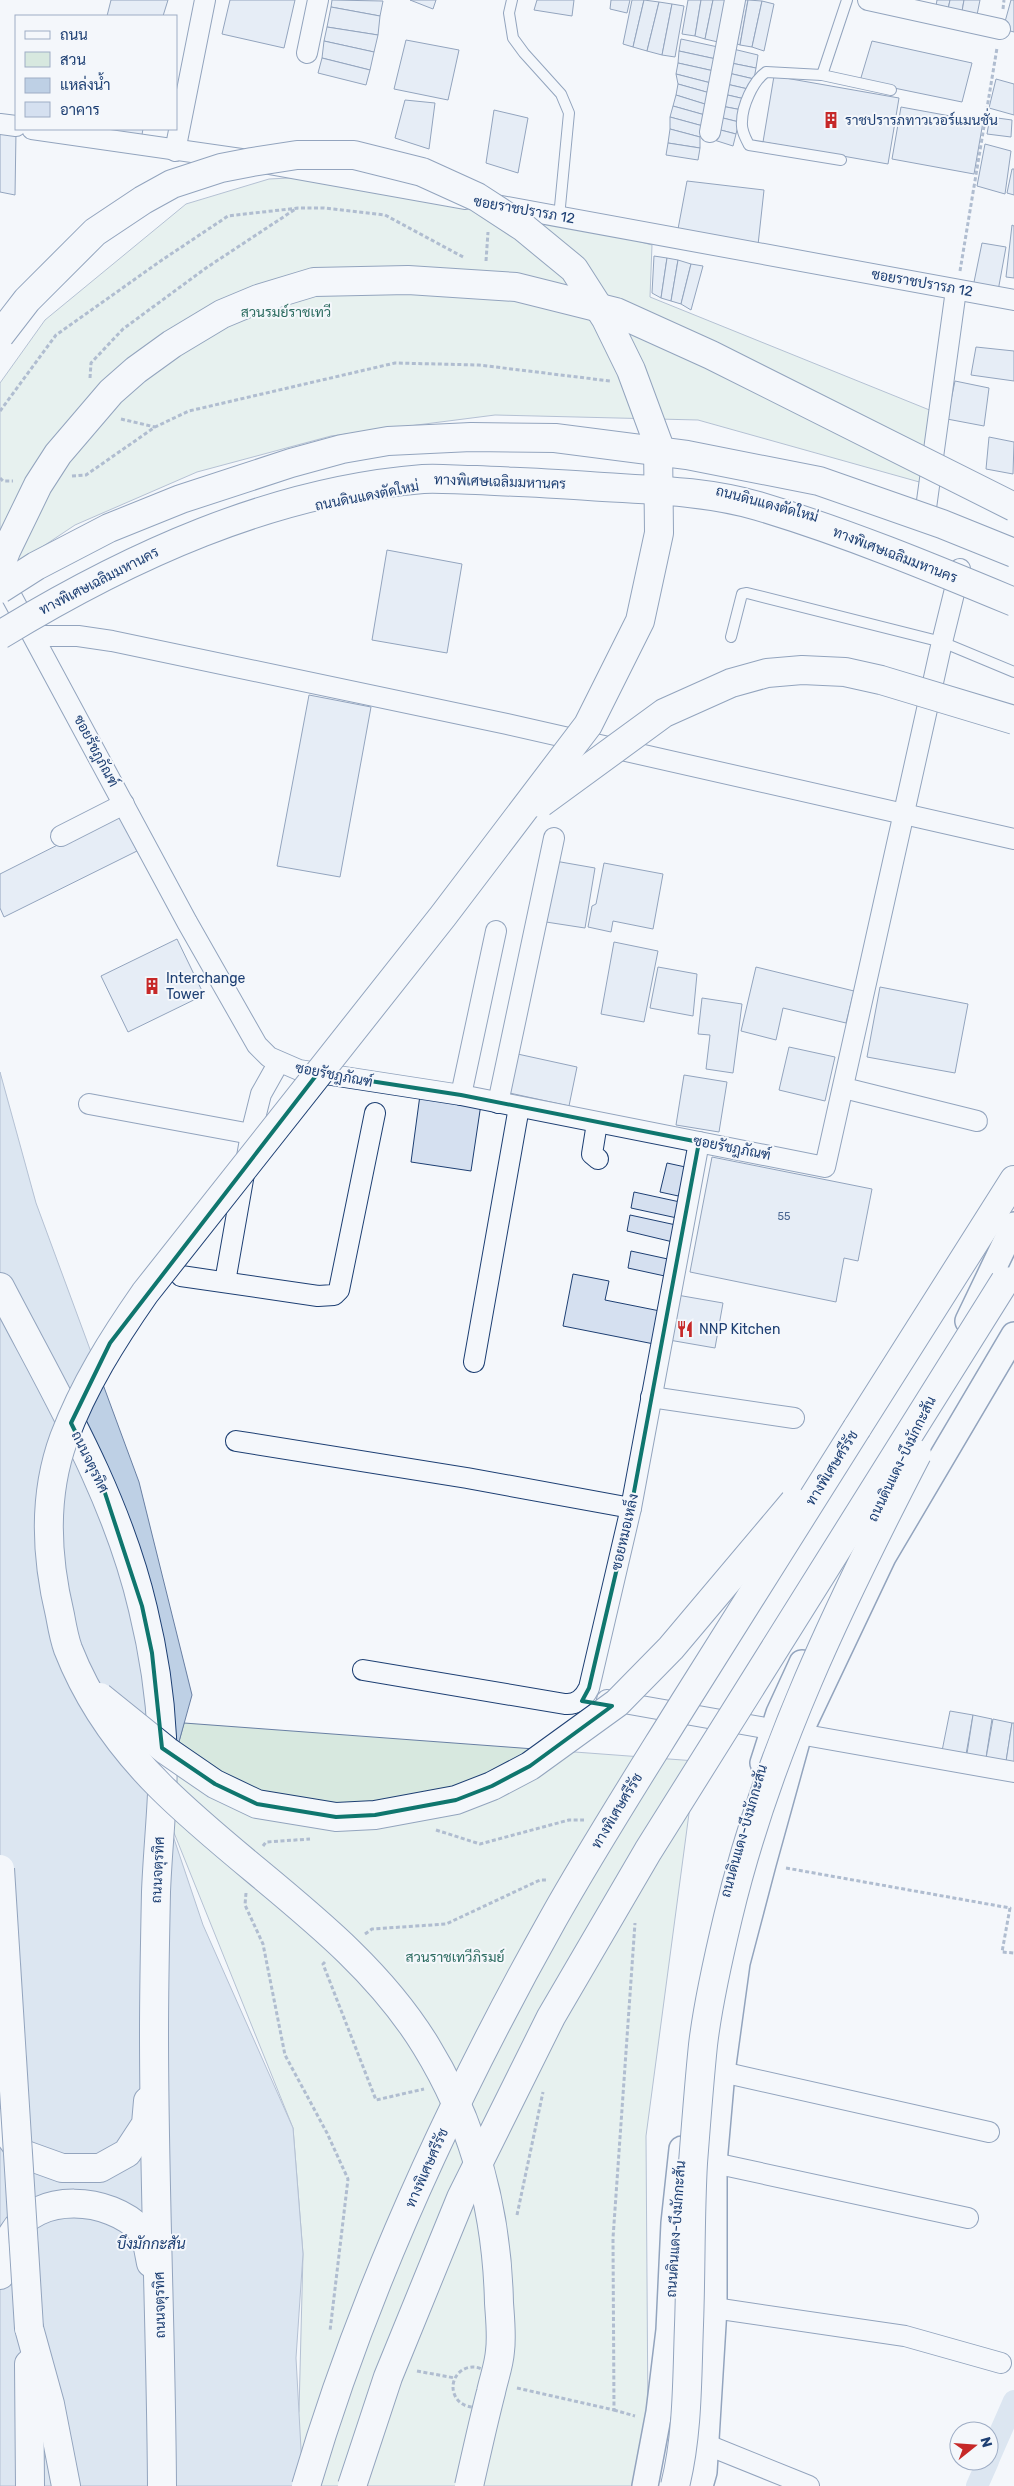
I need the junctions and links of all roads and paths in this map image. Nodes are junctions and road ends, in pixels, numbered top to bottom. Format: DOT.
graph roads {
  1 [pos="205,0"];
  2 [pos="318,0"];
  3 [pos="512,0"];
  4 [pos="735,0"];
  5 [pos="847,0"];
  6 [pos="868,0"];
  7 [pos="1000,29"];
  8 [pos="307,53"];
  9 [pos="822,75"];
  10 [pos="890,90"];
  11 [pos="0,124"];
  12 [pos="15,126"];
  13 [pos="38,130"];
  14 [pos="710,132"];
  15 [pos="175,151"];
  16 [pos="841,160"];
  17 [pos="559,216"];
  18 [pos="466,258"];
  19 [pos="956,290"];
  20 [pos="1014,300"];
  21 [pos="0,335"];
  22 [pos="612,372"];
  23 [pos="0,410"];
  24 [pos="68,476"];
  25 [pos="0,478"];
  26 [pos="21,480"];
  27 [pos="1014,507"];
  28 [pos="926,508"];
  29 [pos="1014,543"];
  30 [pos="1014,553"];
  31 [pos="960,569"];
  32 [pos="0,578"];
  33 [pos="1014,591"];
  34 [pos="1014,602"];
  35 [pos="31,630"];
  36 [pos="0,635"];
  37 [pos="731,637"];
  38 [pos="0,642"];
  39 [pos="942,642"];
  40 [pos="1014,672"];
  41 [pos="1014,720"];
  42 [pos="124,804"];
  43 [pos="905,816"];
  44 [pos="515,822"];
  45 [pos="61,836"];
  46 [pos="554,838"];
  47 [pos="1014,839"];
  48 [pos="496,931"];
  49 [pos="279,1062"];
  50 [pos="844,1088"];
  51 [pos="461,1095"];
  52 [pos="498,1103"];
  53 [pos="89,1104"];
  54 [pos="519,1107"];
  55 [pos="375,1112"];
  56 [pos="977,1121"];
  57 [pos="597,1124"];
  58 [pos="250,1134"];
  59 [pos="699,1142"];
  60 [pos="598,1159"];
  61 [pos="1014,1180"];
  62 [pos="1014,1225"];
  63 [pos="1010,1274"];
  64 [pos="181,1276"];
  65 [pos="225,1282"];
  66 [pos="0,1287"];
  67 [pos="1014,1335"];
  68 [pos="474,1362"];
  69 [pos="651,1396"];
  70 [pos="794,1418"];
  71 [pos="857,1428"];
  72 [pos="236,1441"];
  73 [pos="631,1508"];
  74 [pos="363,1670"];
  75 [pos="87,1686"];
  76 [pos="585,1696"];
  77 [pos="772,1732"];
  78 [pos="798,1737"];
  79 [pos="1014,1772"];
  80 [pos="763,1864"];
  81 [pos="0,1869"];
  82 [pos="1014,1953"];
  83 [pos="154,2035"];
  84 [pos="722,2072"];
  85 [pos="0,2123"];
  86 [pos="989,2132"];
  87 [pos="714,2163"];
  88 [pos="968,2218"];
  89 [pos="0,2275"];
  90 [pos="714,2308"];
  91 [pos="29,2328"];
  92 [pos="161,2352"];
  93 [pos="1001,2363"];
  94 [pos="705,2444"];
  95 [pos="30,2486"];
  96 [pos="66,2486"];
  97 [pos="162,2486"];
  98 [pos="306,2486"];
  99 [pos="352,2486"];
  100 [pos="469,2486"];
  101 [pos="645,2486"];
  102 [pos="676,2486"];
  103 [pos="700,2486"];
  104 [pos="809,2486"];
  1 -- 15 [label="street"];
  2 -- 8 [label="street"];
  3 -- 17 [label="lane"];
  4 -- 14 [label="street"];
  5 -- 9 [label="lane"];
  6 -- 7 [label="street"];
  7 -- 19 [label="path"];
  9 -- 10 [label="lane"];
  9 -- 16 [label="lane"];
  11 -- 12 [label="street"];
  13 -- 15 [label="street, ซอยราชปรารภ 12"];
  15 -- 17 [label="street, ซอยราชปรารภ 12"];
  17 -- 19 [label="street, ซอยราชปรารภ 12"];
  18 -- 23 [label="path"];
  19 -- 20 [label="street, ซอยราชปรารภ 12"];
  19 -- 28 [label="street"];
  21 -- 44 [label="main road, bridge"];
  22 -- 24 [label="path"];
  25 -- 26 [label="path"];
  27 -- 32 [label="main road, bridge"];
  28 -- 29 [label="street"];
  28 -- 32 [label="street"];
  30 -- 32 [label="main road, bridge"];
  31 -- 33 [label="street, ถนนดินแดงตัดใหม่"];
  31 -- 35 [label="street, ถนนดินแดงตัดใหม่"];
  31 -- 39 [label="street"];
  32 -- 35 [label="street, ซอยรัชฎภัณฑ์"];
  34 -- 36 [label="main road, ทางพิเศษเฉลิมมหานคร, bridge"];
  35 -- 38 [label="street, ถนนดินแดงตัดใหม่"];
  35 -- 42 [label="street, ซอยรัชฎภัณฑ์"];
  35 -- 43 [label="street"];
  37 -- 39 [label="lane"];
  39 -- 40 [label="lane"];
  39 -- 43 [label="street"];
  41 -- 44 [label="main road, bridge"];
  42 -- 45 [label="street"];
  42 -- 49 [label="street, ซอยรัชฎภัณฑ์"];
  43 -- 47 [label="street"];
  43 -- 50 [label="street"];
  44 -- 75 [label="main road, bridge"];
  46 -- 52 [label="street"];
  48 -- 51 [label="street"];
  49 -- 51 [label="street, ซอยรัชฎภัณฑ์"];
  49 -- 58 [label="street"];
  50 -- 56 [label="street"];
  50 -- 59 [label="street, ซอยรัชฎภัณฑ์"];
  51 -- 52 [label="street, ซอยรัชฎภัณฑ์"];
  52 -- 54 [label="street, ซอยรัชฎภัณฑ์"];
  53 -- 58 [label="street"];
  54 -- 57 [label="street, ซอยรัชฎภัณฑ์"];
  54 -- 68 [label="street"];
  55 -- 65 [label="street"];
  57 -- 59 [label="street, ซอยรัชฎภัณฑ์"];
  57 -- 60 [label="street"];
  58 -- 65 [label="street"];
  59 -- 69 [label="street, ซอยหมอเหล็ง"];
  61 -- 71 [label="main road, ทางพิเศษศรีรัช"];
  62 -- 77 [label="street, ถนนดินแดง-บึงมักกะสัน"];
  63 -- 99 [label="main road, bridge"];
  63 -- 102 [label="main road, bridge"];
  64 -- 65 [label="street"];
  66 -- 83 [label="main road, ถนนจตุรทิศ, bridge"];
  67 -- 78 [label="street, ถนนดินแดง-บึงมักกะสัน"];
  69 -- 70 [label="street"];
  69 -- 73 [label="street, ซอยหมอเหล็ง"];
  71 -- 75 [label="main road, bridge"];
  71 -- 98 [label="main road, ทางพิเศษศรีรัช, bridge"];
  72 -- 73 [label="street"];
  73 -- 76 [label="street, ซอยหมอเหล็ง"];
  74 -- 76 [label="street"];
  75 -- 100 [label="main road, bridge"];
  76 -- 77 [label="street"];
  77 -- 78 [label="street"];
  77 -- 101 [label="street, ถนนดินแดง-บึงมักกะสัน"];
  78 -- 79 [label="street"];
  78 -- 80 [label="street, ถนนดินแดง-บึงมักกะสัน"];
  80 -- 82 [label="path"];
  80 -- 84 [label="street, ถนนดินแดง-บึงมักกะสัน"];
  81 -- 91 [label="main road, bridge"];
  83 -- 85 [label="main road, bridge"];
  83 -- 92 [label="main road, ถนนจตุรทิศ"];
  84 -- 86 [label="street"];
  84 -- 87 [label="street, ถนนดินแดง-บึงมักกะสัน"];
  87 -- 88 [label="street"];
  87 -- 90 [label="street, ถนนดินแดง-บึงมักกะสัน"];
  89 -- 92 [label="main road"];
  90 -- 93 [label="street"];
  90 -- 94 [label="street, ถนนดินแดง-บึงมักกะสัน"];
  91 -- 95 [label="main road"];
  91 -- 96 [label="main road"];
  92 -- 97 [label="main road, ถนนจตุรทิศ"];
  94 -- 103 [label="street, ถนนดินแดง-บึงมักกะสัน"];
  94 -- 104 [label="street"];
}
